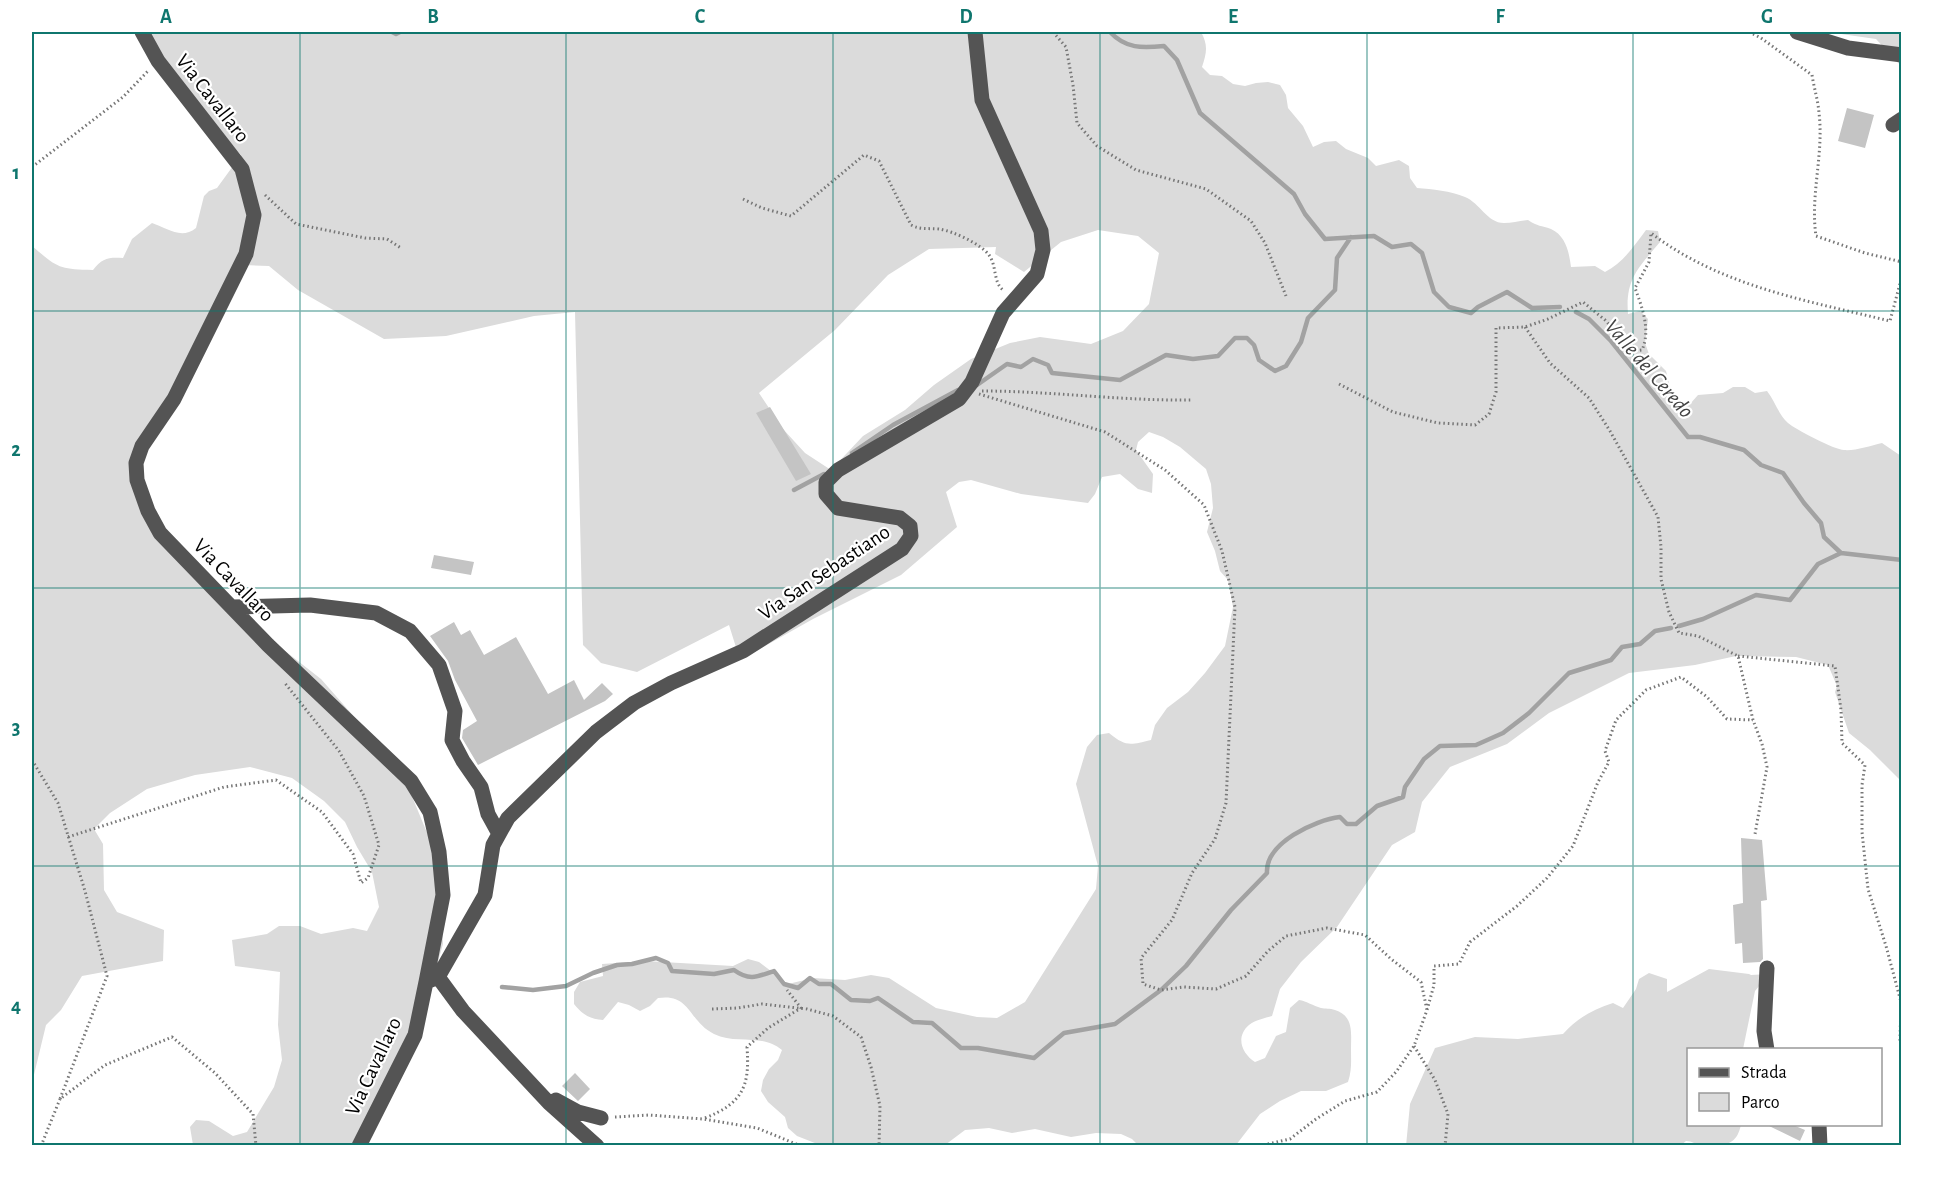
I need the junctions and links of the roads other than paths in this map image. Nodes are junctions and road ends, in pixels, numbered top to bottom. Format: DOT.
graph roads {
  1 [pos="142,32"];
  2 [pos="975,32"];
  3 [pos="1797,32"];
  4 [pos="1902,55"];
  5 [pos="232,608"];
  6 [pos="499,834"];
  7 [pos="1767,968"];
  8 [pos="432,979"];
  9 [pos="1767,1048"];
  10 [pos="538,1090"];
  11 [pos="601,1118"];
  12 [pos="1819,1126"];
  13 [pos="359,1146"];
  14 [pos="597,1146"];
  15 [pos="1820,1146"];
  1 -- 5 [label="street, Via Cavallaro"];
  2 -- 6 [label="street, Via San Sebastiano"];
  3 -- 4 [label="street"];
  5 -- 6 [label="street"];
  5 -- 8 [label="street, Via Cavallaro"];
  6 -- 8 [label="street, Via San Sebastiano"];
  7 -- 9 [label="street"];
  8 -- 10 [label="street"];
  8 -- 13 [label="street, Via Cavallaro"];
  10 -- 11 [label="street"];
  10 -- 14 [label="street"];
  12 -- 15 [label="street"];
}
